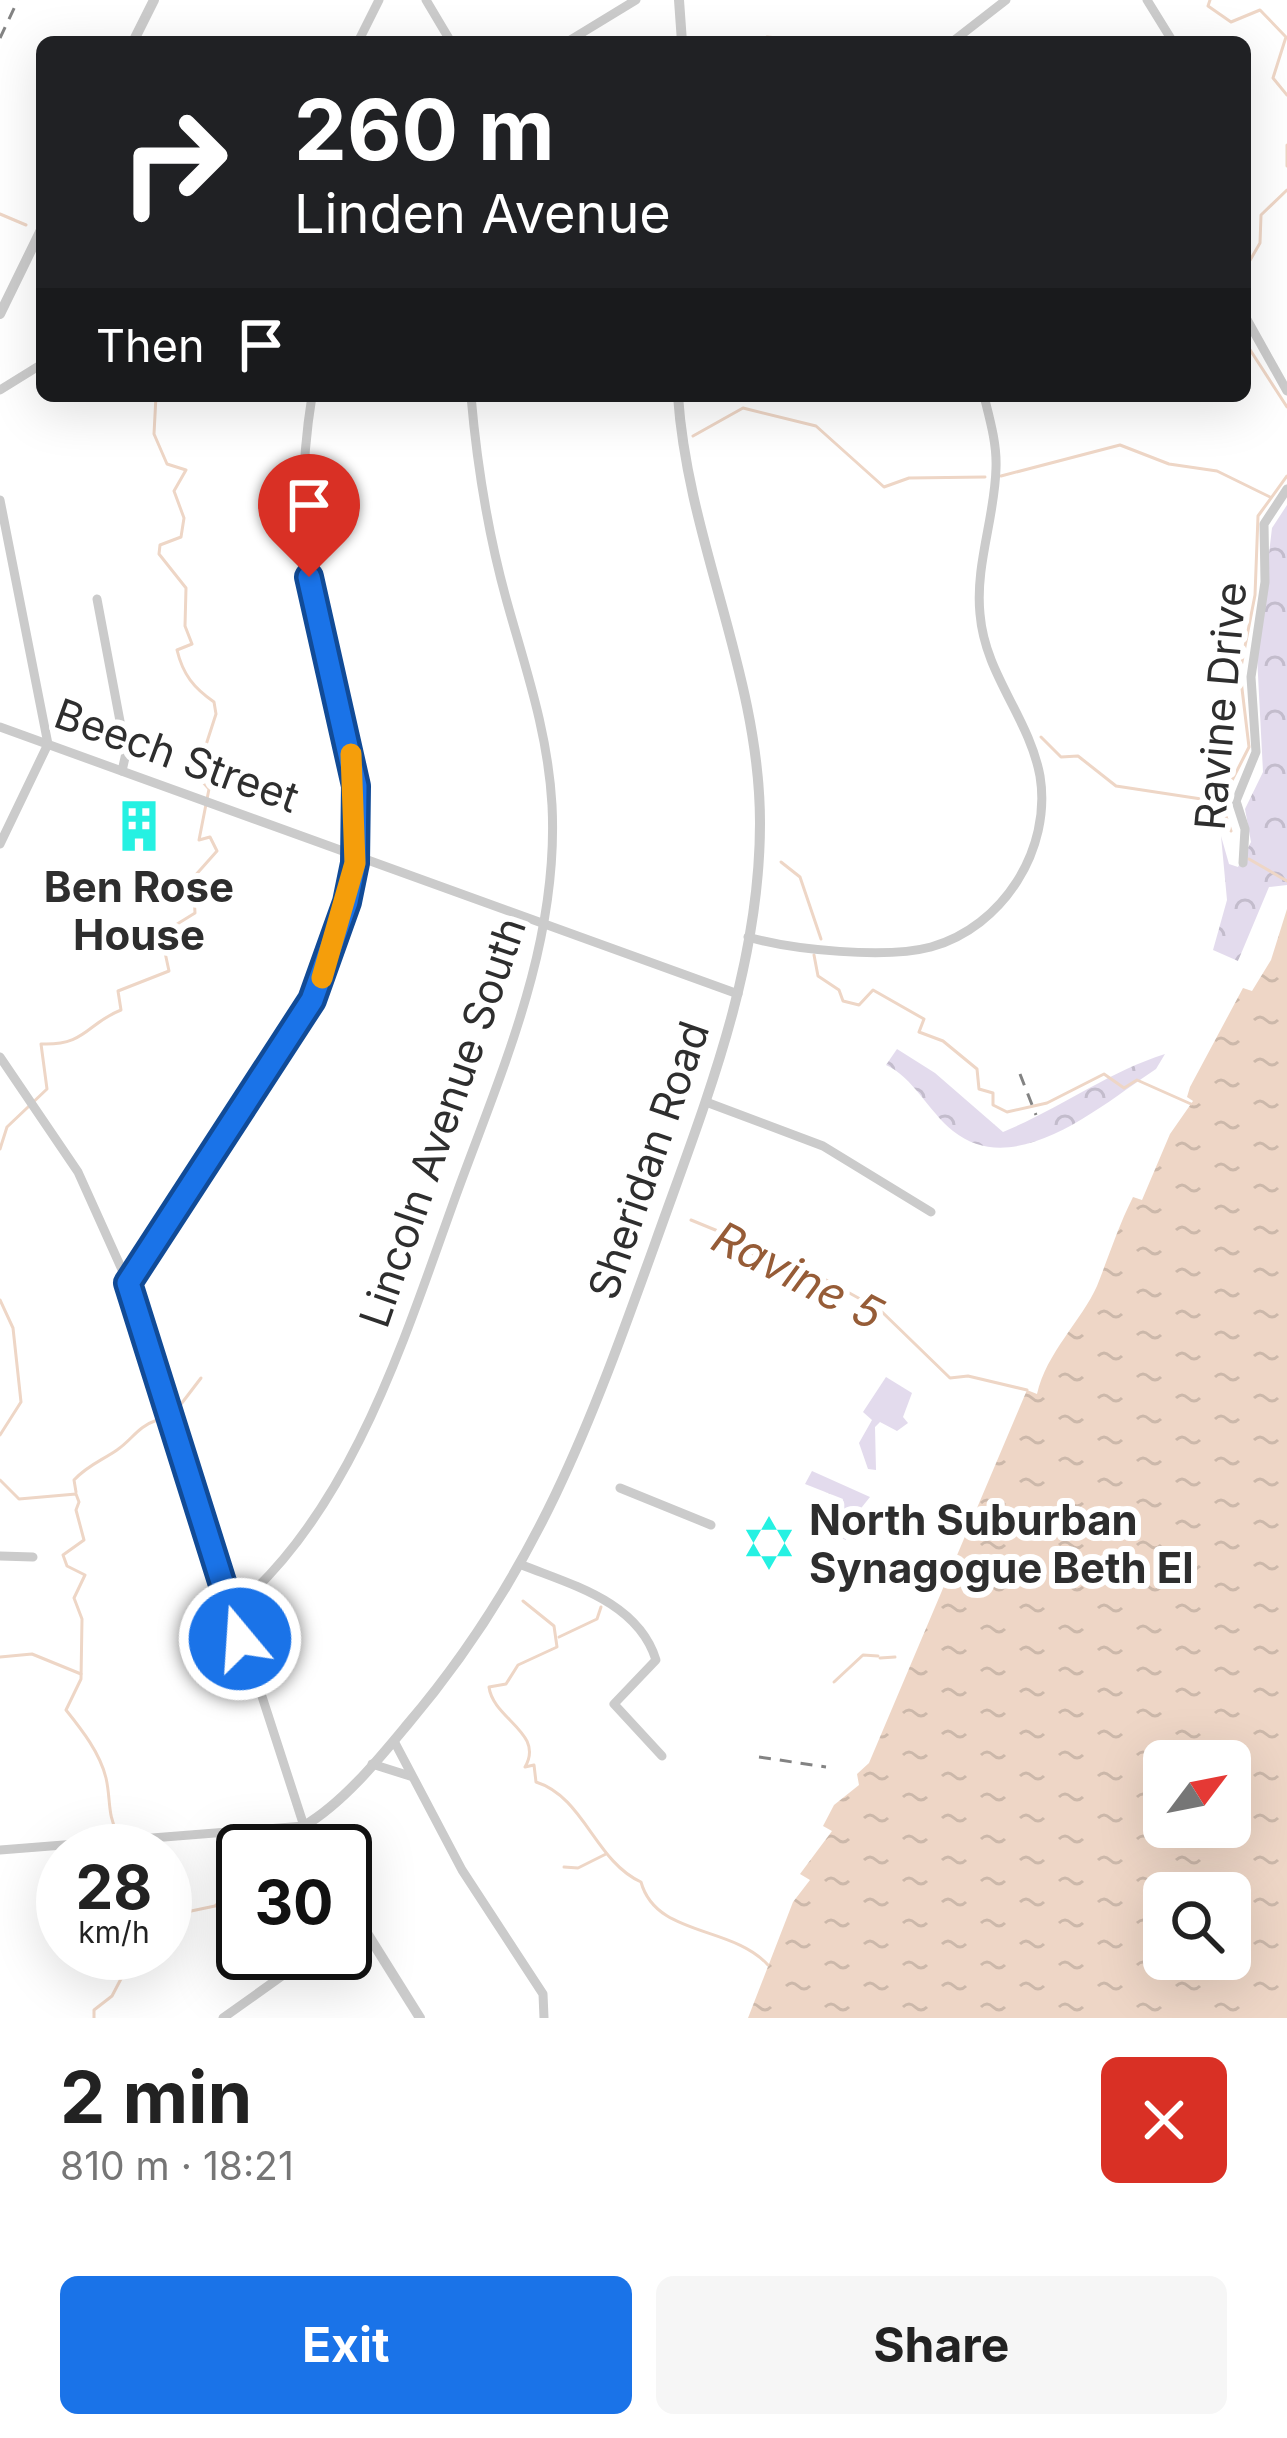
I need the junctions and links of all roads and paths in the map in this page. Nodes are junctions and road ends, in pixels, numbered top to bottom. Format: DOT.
graph roads {
  1 [pos="154,0"];
  2 [pos="379,0"];
  3 [pos="426,0"];
  4 [pos="636,0"];
  5 [pos="679,0"];
  6 [pos="1006,0"];
  7 [pos="1147,0"];
  8 [pos="137,36"];
  9 [pos="361,36"];
  10 [pos="447,36"];
  11 [pos="577,36"];
  12 [pos="682,36"];
  13 [pos="960,36"];
  14 [pos="1170,36"];
  15 [pos="36,241"];
  16 [pos="0,314"];
  17 [pos="1251,327"];
  18 [pos="36,368"];
  19 [pos="0,390"];
  20 [pos="1287,391"];
  21 [pos="311,402"];
  22 [pos="472,402"];
  23 [pos="679,402"];
  24 [pos="985,402"];
  25 [pos="1287,489"];
  26 [pos="0,500"];
  27 [pos="97,599"];
  28 [pos="0,727"];
  29 [pos="48,744"];
  30 [pos="122,771"];
  31 [pos="0,844"];
  32 [pos="354,854"];
  33 [pos="1243,863"];
  34 [pos="546,924"];
  35 [pos="748,937"];
  36 [pos="738,994"];
  37 [pos="0,1057"];
  38 [pos="706,1102"];
  39 [pos="931,1212"];
  40 [pos="128,1283"];
  41 [pos="620,1488"];
  42 [pos="711,1525"];
  43 [pos="0,1556"];
  44 [pos="33,1557"];
  45 [pos="522,1565"];
  46 [pos="232,1610"];
  47 [pos="394,1741"];
  48 [pos="662,1756"];
  49 [pos="372,1764"];
  50 [pos="410,1776"];
  51 [pos="303,1824"];
  52 [pos="306,1824"];
  53 [pos="216,1833"];
  54 [pos="0,1850"];
  55 [pos="372,1950"];
  56 [pos="276,1980"];
  57 [pos="223,2018"];
  58 [pos="419,2018"];
  59 [pos="544,2018"];
  1 -- 8 [label="street"];
  2 -- 9 [label="street"];
  3 -- 10 [label="street"];
  4 -- 11 [label="street"];
  5 -- 12 [label="street"];
  6 -- 13 [label="street"];
  7 -- 14 [label="street"];
  15 -- 16 [label="street"];
  17 -- 20 [label="street"];
  18 -- 19 [label="street"];
  21 -- 32 [label="street"];
  22 -- 34 [label="street, Lincoln Avenue South"];
  23 -- 35 [label="street, Sheridan Road"];
  24 -- 35 [label="street"];
  25 -- 33 [label="street, Ravine Drive"];
  26 -- 29 [label="street"];
  27 -- 30 [label="street"];
  28 -- 29 [label="street, Beech Street"];
  29 -- 30 [label="street, Beech Street"];
  29 -- 31 [label="street"];
  30 -- 32 [label="street, Beech Street"];
  32 -- 34 [label="street, Beech Street"];
  32 -- 40 [label="street"];
  34 -- 36 [label="street, Beech Street"];
  34 -- 46 [label="street, Lincoln Avenue South"];
  35 -- 36 [label="street, Sheridan Road"];
  36 -- 38 [label="street, Sheridan Road"];
  37 -- 40 [label="street"];
  38 -- 39 [label="street"];
  38 -- 45 [label="street, Sheridan Road"];
  40 -- 46 [label="street"];
  41 -- 42 [label="street"];
  43 -- 44 [label="street"];
  45 -- 47 [label="street, Sheridan Road"];
  45 -- 48 [label="street"];
  46 -- 51 [label="street"];
  47 -- 49 [label="street, Sheridan Road"];
  47 -- 50 [label="street"];
  49 -- 50 [label="street"];
  49 -- 52 [label="street, Sheridan Road"];
  50 -- 59 [label="street"];
  53 -- 54 [label="street"];
  55 -- 58 [label="street"];
  56 -- 57 [label="street"];
}
